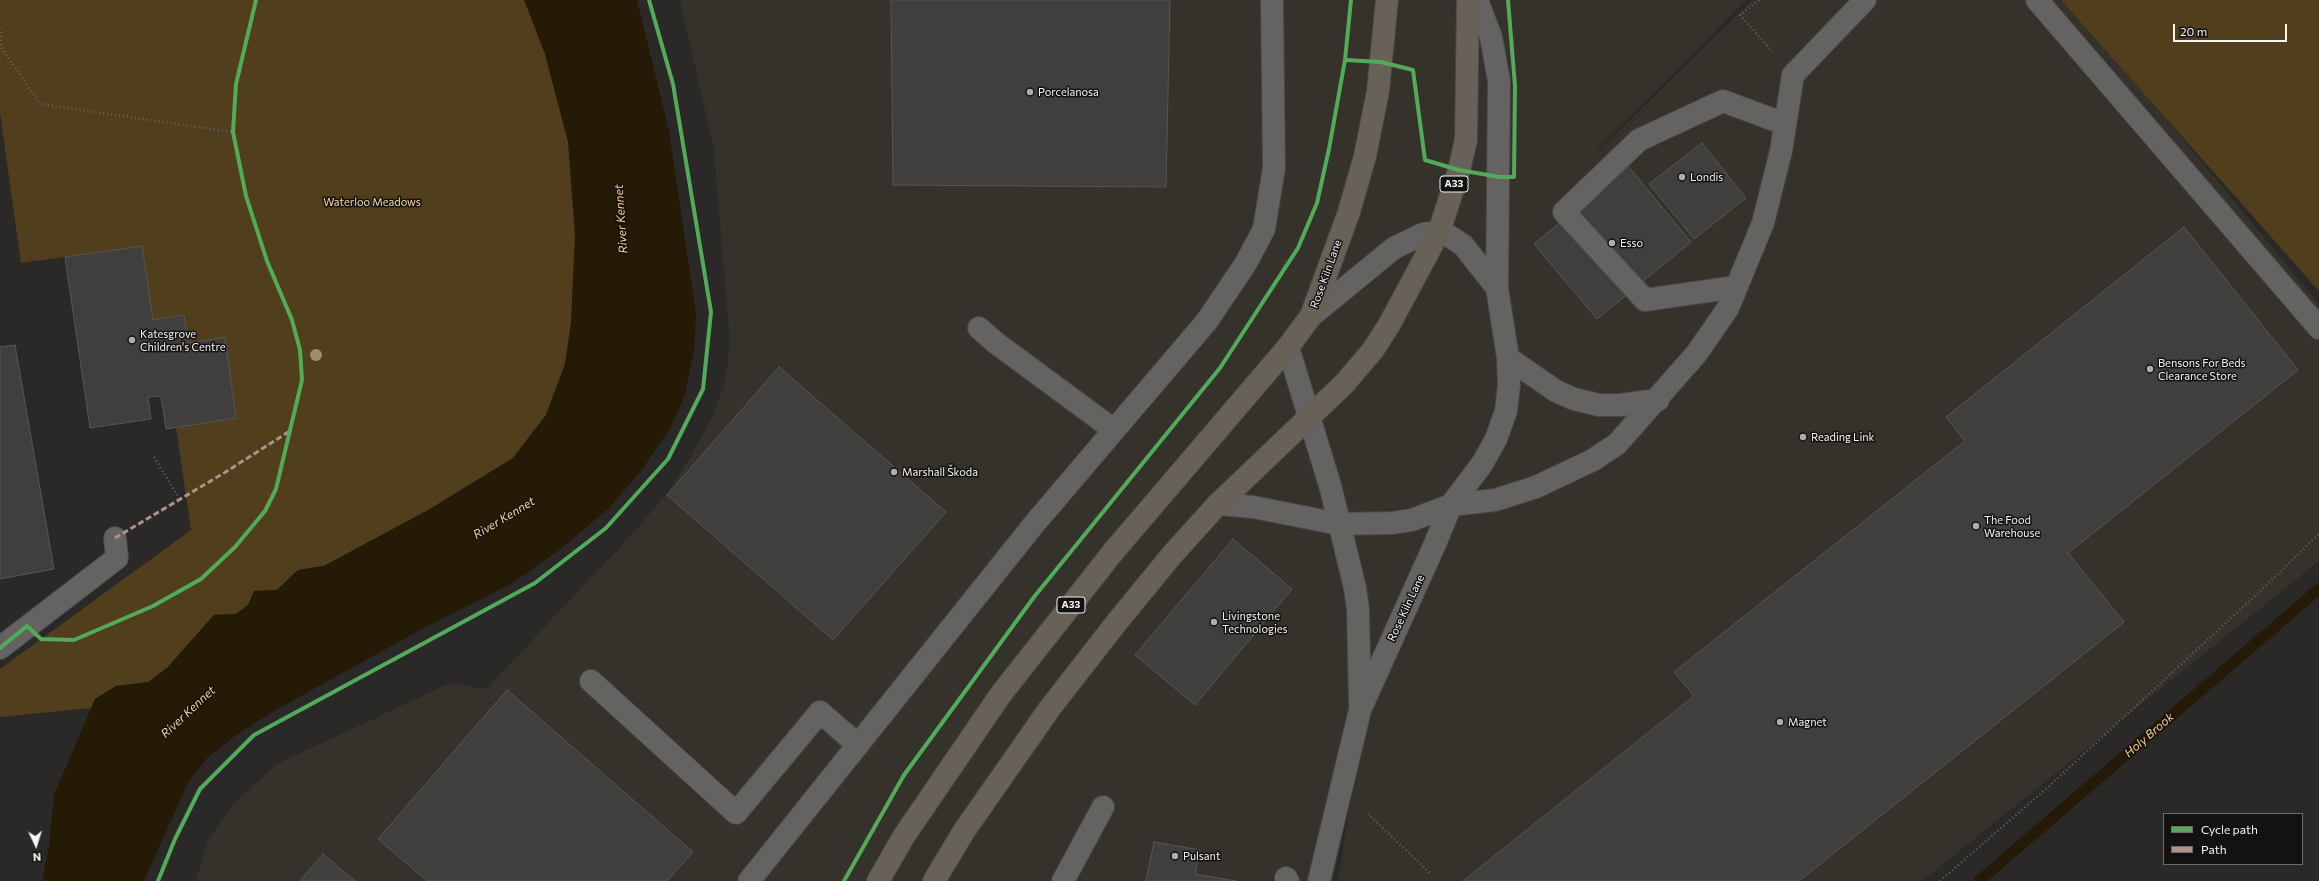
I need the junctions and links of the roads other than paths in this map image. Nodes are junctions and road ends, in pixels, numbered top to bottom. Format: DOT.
graph roads {
  1 [pos="1272,0"];
  2 [pos="1388,0"];
  3 [pos="1468,0"];
  4 [pos="1477,0"];
  5 [pos="1865,0"];
  6 [pos="2038,0"];
  7 [pos="1785,124"];
  8 [pos="1440,232"];
  9 [pos="1736,287"];
  10 [pos="1497,288"];
  11 [pos="1310,316"];
  12 [pos="979,328"];
  13 [pos="2319,328"];
  14 [pos="1288,347"];
  15 [pos="1508,358"];
  16 [pos="1658,400"];
  17 [pos="1310,417"];
  18 [pos="1114,430"];
  19 [pos="1218,504"];
  20 [pos="1450,505"];
  21 [pos="1339,524"];
  22 [pos="114,538"];
  23 [pos="0,648"];
  24 [pos="591,681"];
  25 [pos="1360,710"];
  26 [pos="858,745"];
  27 [pos="1103,807"];
  28 [pos="749,881"];
  29 [pos="878,881"];
  30 [pos="934,881"];
  31 [pos="1063,881"];
  32 [pos="1320,881"];
  1 -- 18 [label="street"];
  2 -- 11 [label="highway, Rose Kiln Lane / A33"];
  3 -- 8 [label="highway, A33"];
  4 -- 10 [label="street, Rose Kiln Lane"];
  5 -- 7 [label="street"];
  6 -- 13 [label="street"];
  7 -- 9 [label="street"];
  7 -- 9 [label="street"];
  8 -- 10 [label="street, Rose Kiln Lane"];
  8 -- 11 [label="street, Rose Kiln Lane"];
  8 -- 17 [label="highway, A33"];
  9 -- 16 [label="street"];
  10 -- 15 [label="street, Rose Kiln Lane"];
  11 -- 14 [label="highway, A33"];
  12 -- 18 [label="street"];
  14 -- 17 [label="street, Rose Kiln Lane"];
  14 -- 29 [label="highway, A33"];
  15 -- 16 [label="street"];
  15 -- 20 [label="street, Rose Kiln Lane"];
  16 -- 20 [label="street"];
  17 -- 19 [label="highway, A33"];
  17 -- 21 [label="street, Rose Kiln Lane"];
  18 -- 26 [label="street"];
  19 -- 21 [label="street"];
  19 -- 30 [label="highway, A33"];
  20 -- 21 [label="street"];
  20 -- 25 [label="street, Rose Kiln Lane"];
  21 -- 25 [label="street, Rose Kiln Lane"];
  22 -- 23 [label="street"];
  24 -- 26 [label="street"];
  25 -- 32 [label="street, Rose Kiln Lane"];
  26 -- 28 [label="street"];
  27 -- 31 [label="street"];
}
